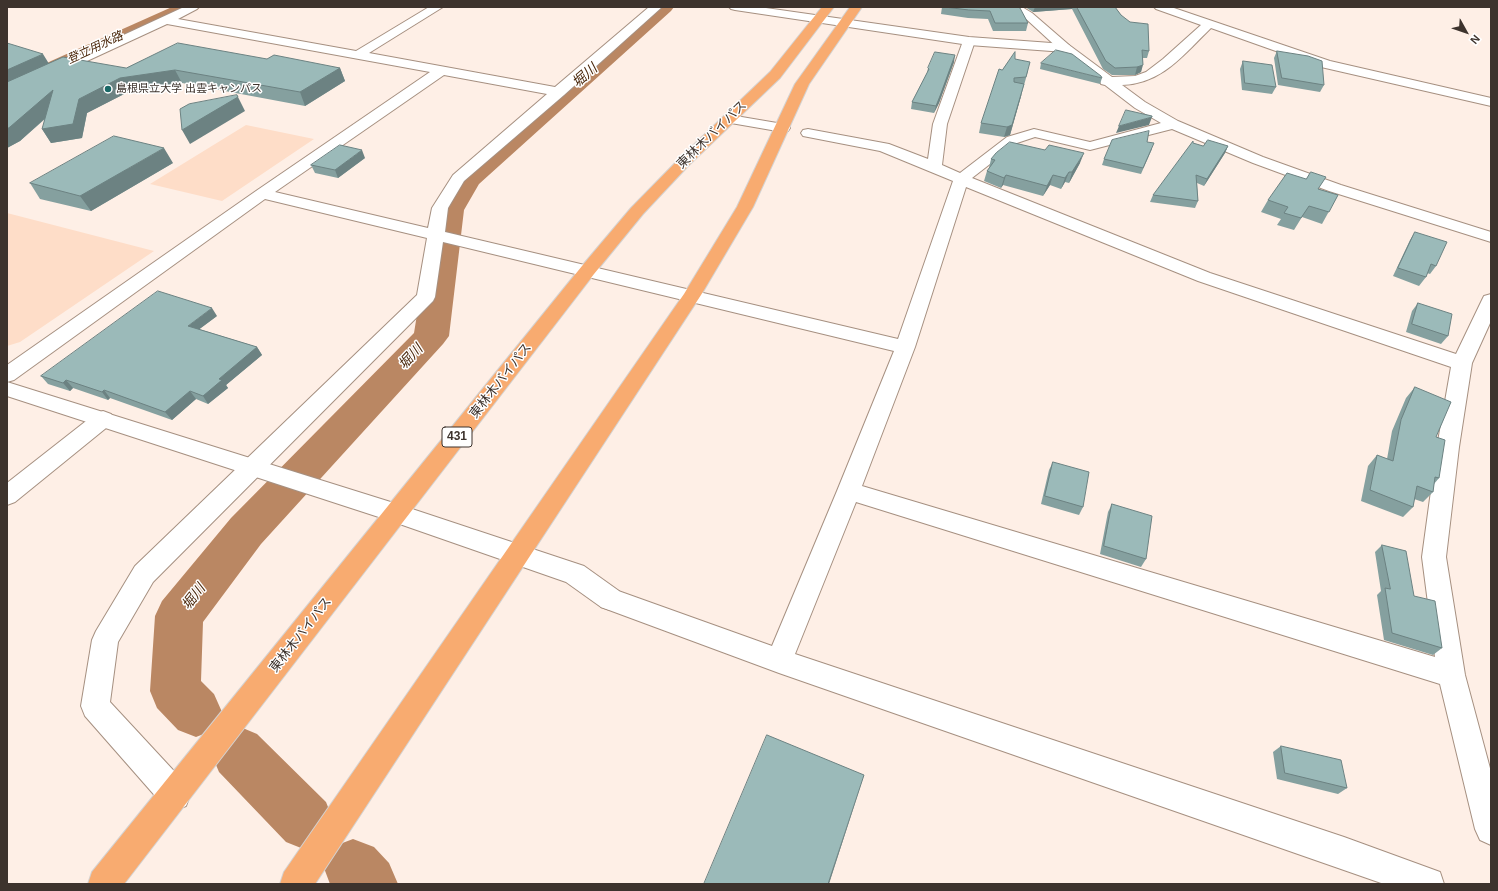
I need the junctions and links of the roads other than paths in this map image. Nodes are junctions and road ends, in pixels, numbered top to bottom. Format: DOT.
graph roads {
  1 [pos="193,7"];
  2 [pos="437,7"];
  3 [pos="656,7"];
  4 [pos="735,7"];
  5 [pos="1013,7"];
  6 [pos="1160,7"];
  7 [pos="823,13"];
  8 [pos="850,15"];
  9 [pos="166,20"];
  10 [pos="1209,24"];
  11 [pos="969,41"];
  12 [pos="1065,48"];
  13 [pos="358,55"];
  14 [pos="441,71"];
  15 [pos="1106,81"];
  16 [pos="559,92"];
  17 [pos="7,94"];
  18 [pos="1491,102"];
  19 [pos="730,119"];
  20 [pos="1173,124"];
  21 [pos="783,128"];
  22 [pos="808,133"];
  23 [pos="934,167"];
  24 [pos="961,179"];
  25 [pos="262,194"];
  26 [pos="436,235"];
  27 [pos="1491,237"];
  28 [pos="588,270"];
  29 [pos="692,295"];
  30 [pos="1491,300"];
  31 [pos="905,347"];
  32 [pos="1462,363"];
  33 [pos="7,375"];
  34 [pos="7,389"];
  35 [pos="103,419"];
  36 [pos="252,468"];
  37 [pos="849,491"];
  38 [pos="7,496"];
  39 [pos="397,513"];
  40 [pos="518,555"];
  41 [pos="779,661"];
  42 [pos="1451,675"];
  43 [pos="175,796"];
  44 [pos="1491,829"];
  45 [pos="104,884"];
  46 [pos="296,884"];
  47 [pos="1428,884"];
  1 -- 9 [label="street"];
  2 -- 13 [label="street"];
  3 -- 16 [label="street"];
  4 -- 7 [label="street"];
  5 -- 12 [label="street"];
  6 -- 10 [label="street"];
  7 -- 8 [label="street"];
  7 -- 19 [label="highway, 東林木バイパス / 431"];
  8 -- 11 [label="street"];
  8 -- 21 [label="highway"];
  9 -- 13 [label="street"];
  9 -- 17 [label="street"];
  10 -- 15 [label="street"];
  10 -- 18 [label="street"];
  11 -- 12 [label="street"];
  11 -- 23 [label="street"];
  12 -- 15 [label="street"];
  13 -- 14 [label="street"];
  14 -- 16 [label="street"];
  14 -- 25 [label="street"];
  15 -- 20 [label="street"];
  16 -- 26 [label="street"];
  19 -- 21 [label="street"];
  19 -- 28 [label="highway, 東林木バイパス / 431"];
  20 -- 24 [label="street"];
  20 -- 27 [label="street"];
  21 -- 29 [label="highway"];
  22 -- 23 [label="street"];
  23 -- 24 [label="street"];
  24 -- 31 [label="street"];
  24 -- 32 [label="street"];
  25 -- 26 [label="street"];
  25 -- 33 [label="street"];
  26 -- 28 [label="street"];
  26 -- 36 [label="street"];
  28 -- 29 [label="street"];
  28 -- 39 [label="highway, 東林木バイパス / 431"];
  29 -- 31 [label="street"];
  29 -- 40 [label="highway"];
  30 -- 32 [label="street"];
  31 -- 37 [label="street"];
  32 -- 42 [label="street"];
  34 -- 35 [label="street"];
  35 -- 36 [label="street"];
  35 -- 38 [label="street"];
  36 -- 39 [label="street"];
  36 -- 43 [label="street"];
  37 -- 41 [label="street"];
  37 -- 42 [label="street"];
  39 -- 40 [label="street"];
  39 -- 43 [label="highway, 東林木バイパス / 431"];
  40 -- 41 [label="street"];
  40 -- 46 [label="highway"];
  41 -- 47 [label="street"];
  42 -- 44 [label="street"];
  43 -- 45 [label="highway, 東林木バイパス / 431"];
}
